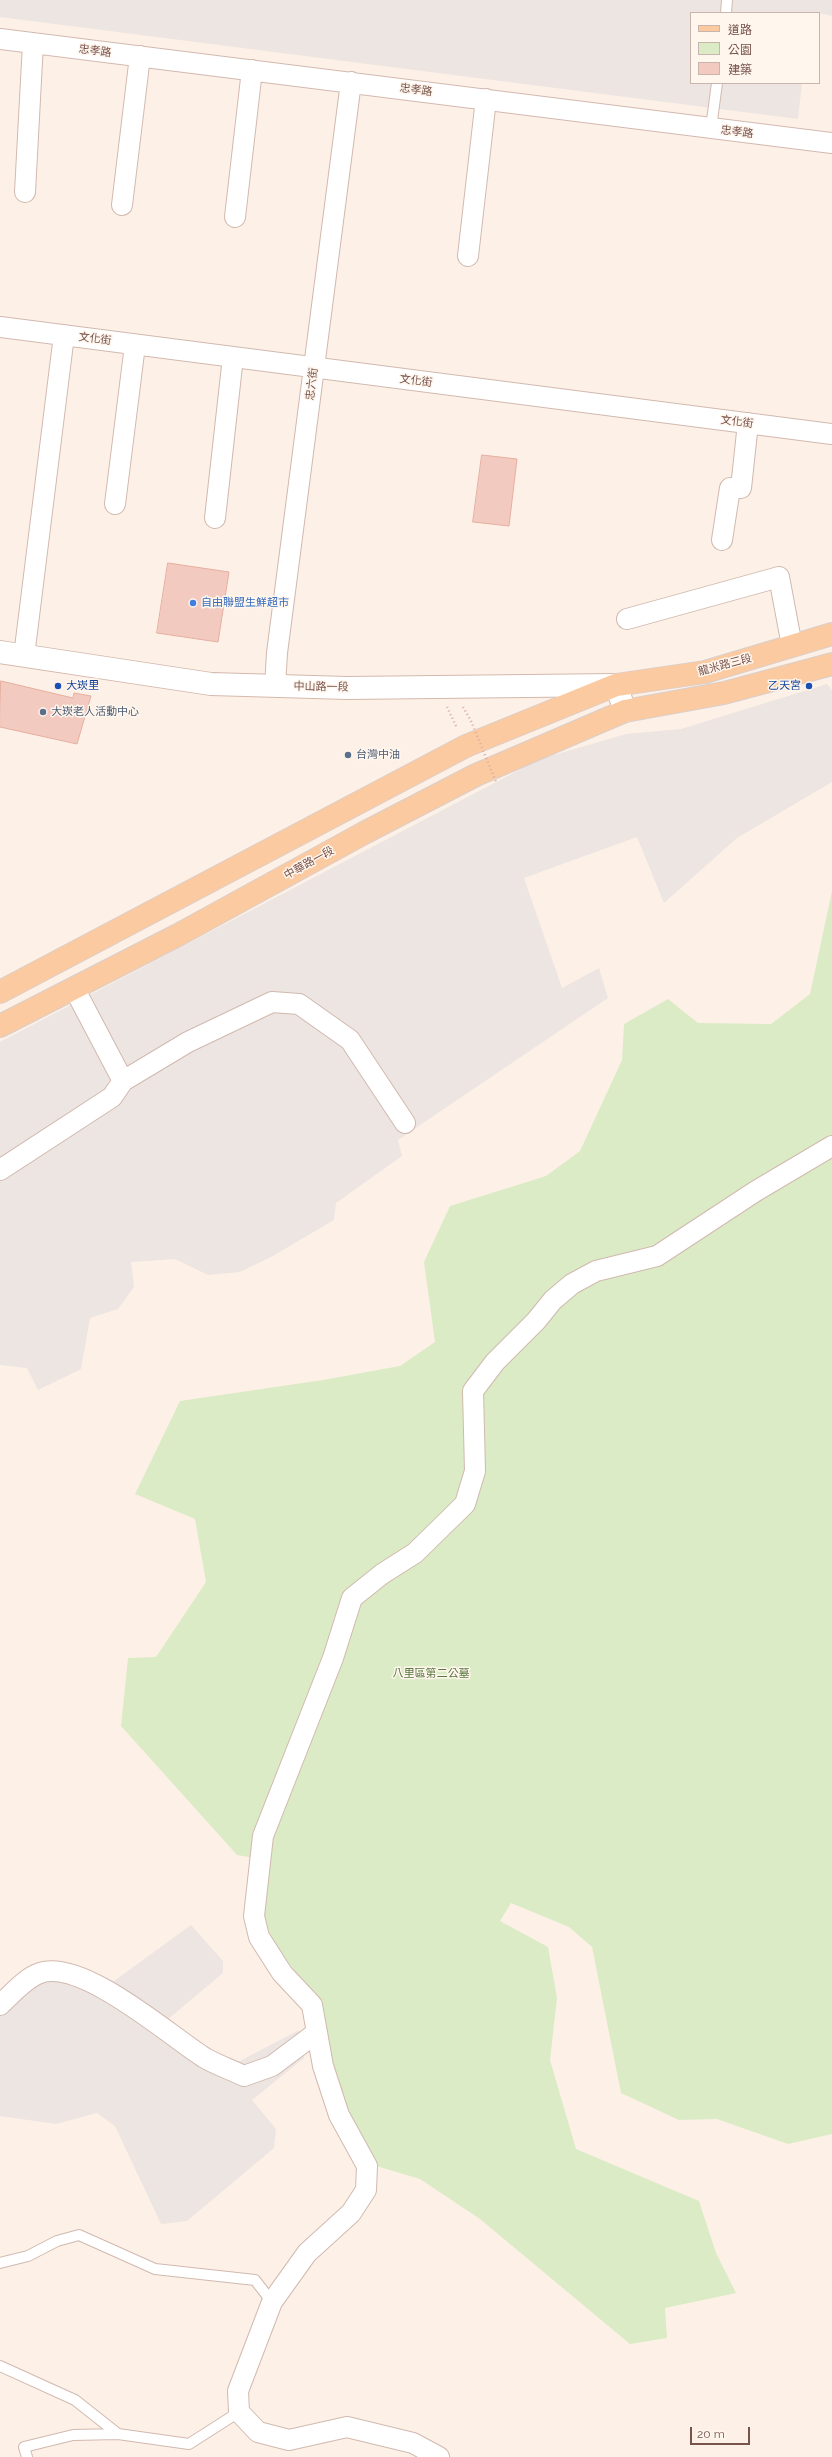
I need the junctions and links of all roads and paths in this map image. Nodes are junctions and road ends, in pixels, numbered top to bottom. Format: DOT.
graph roads {
  1 [pos="728,0"];
  2 [pos="726,12"];
  3 [pos="0,39"];
  4 [pos="33,43"];
  5 [pos="140,56"];
  6 [pos="252,70"];
  7 [pos="351,82"];
  8 [pos="716,84"];
  9 [pos="486,99"];
  10 [pos="711,128"];
  11 [pos="832,143"];
  12 [pos="25,192"];
  13 [pos="122,205"];
  14 [pos="235,217"];
  15 [pos="468,256"];
  16 [pos="0,327"];
  17 [pos="64,335"];
  18 [pos="135,345"];
  19 [pos="233,357"];
  20 [pos="314,368"];
  21 [pos="748,423"];
  22 [pos="832,434"];
  23 [pos="115,504"];
  24 [pos="215,518"];
  25 [pos="722,540"];
  26 [pos="628,619"];
  27 [pos="832,634"];
  28 [pos="792,646"];
  29 [pos="0,652"];
  30 [pos="24,656"];
  31 [pos="832,664"];
  32 [pos="616,685"];
  33 [pos="275,686"];
  34 [pos="457,706"];
  35 [pos="446,707"];
  36 [pos="452,707"];
  37 [pos="625,711"];
  38 [pos="496,782"];
  39 [pos="74,988"];
  40 [pos="0,992"];
  41 [pos="0,1026"];
  42 [pos="123,1082"];
  43 [pos="405,1123"];
  44 [pos="832,1146"];
  45 [pos="0,1170"];
  46 [pos="0,2005"];
  47 [pos="316,2033"];
  48 [pos="0,2263"];
  49 [pos="272,2302"];
  50 [pos="0,2366"];
  51 [pos="239,2412"];
  52 [pos="118,2434"];
  53 [pos="27,2457"];
  54 [pos="439,2457"];
  1 -- 2 [label="lane"];
  3 -- 4 [label="street, 忠孝路"];
  4 -- 5 [label="street, 忠孝路"];
  4 -- 12 [label="street"];
  5 -- 6 [label="street, 忠孝路"];
  5 -- 13 [label="street"];
  6 -- 7 [label="street, 忠孝路"];
  6 -- 14 [label="street"];
  7 -- 9 [label="street, 忠孝路"];
  7 -- 20 [label="street, 忠六街"];
  8 -- 10 [label="lane"];
  9 -- 10 [label="street, 忠孝路"];
  9 -- 15 [label="street"];
  10 -- 11 [label="street, 忠孝路"];
  16 -- 17 [label="street, 文化街"];
  17 -- 18 [label="street, 文化街"];
  17 -- 30 [label="street"];
  18 -- 19 [label="street, 文化街"];
  18 -- 23 [label="street"];
  19 -- 20 [label="street, 文化街"];
  19 -- 24 [label="street"];
  20 -- 21 [label="street, 文化街"];
  20 -- 33 [label="street, 忠六街"];
  21 -- 22 [label="street, 文化街"];
  21 -- 25 [label="street"];
  26 -- 28 [label="street"];
  27 -- 28 [label="main road, 龍米路三段"];
  28 -- 32 [label="main road, 龍米路三段"];
  29 -- 30 [label="main road, 中山路一段"];
  30 -- 33 [label="main road, 中山路一段"];
  31 -- 37 [label="main road"];
  32 -- 33 [label="main road, 中山路一段"];
  32 -- 37 [label="main road"];
  32 -- 40 [label="main road"];
  34 -- 38 [label="path, bridge"];
  35 -- 36 [label="path"];
  37 -- 39 [label="main road, 中華路一段"];
  39 -- 41 [label="main road, 中華路一段"];
  39 -- 42 [label="street"];
  42 -- 43 [label="street"];
  42 -- 45 [label="street"];
  44 -- 47 [label="street"];
  46 -- 47 [label="street"];
  47 -- 49 [label="street"];
  48 -- 49 [label="lane"];
  49 -- 51 [label="street"];
  50 -- 52 [label="lane"];
  51 -- 52 [label="lane"];
  51 -- 54 [label="street"];
  52 -- 53 [label="lane"];
}
